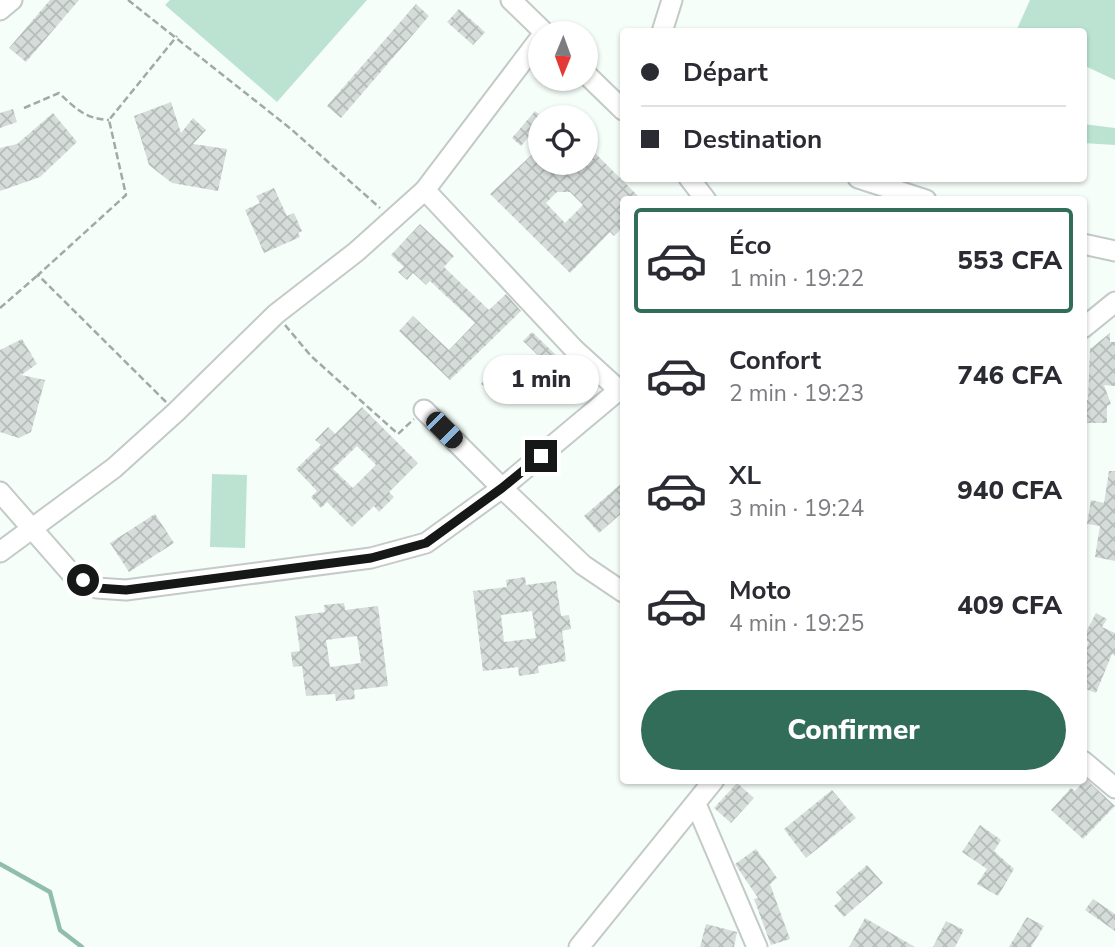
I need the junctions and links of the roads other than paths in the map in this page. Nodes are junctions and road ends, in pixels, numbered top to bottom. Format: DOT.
graph roads {
  1 [pos="12,0"];
  2 [pos="511,0"];
  3 [pos="672,0"];
  4 [pos="0,10"];
  5 [pos="531,21"];
  6 [pos="663,28"];
  7 [pos="528,54"];
  8 [pos="598,86"];
  9 [pos="620,107"];
  10 [pos="692,182"];
  11 [pos="870,182"];
  12 [pos="425,190"];
  13 [pos="703,196"];
  14 [pos="914,196"];
  15 [pos="1087,245"];
  16 [pos="1115,251"];
  17 [pos="1115,302"];
  18 [pos="1087,325"];
  19 [pos="620,387"];
  20 [pos="620,389"];
  21 [pos="424,410"];
  22 [pos="502,488"];
  23 [pos="0,492"];
  24 [pos="35,529"];
  25 [pos="0,552"];
  26 [pos="620,590"];
  27 [pos="1087,764"];
  28 [pos="711,784"];
  29 [pos="1115,788"];
  30 [pos="696,804"];
  31 [pos="579,947"];
  32 [pos="757,947"];
  1 -- 4 [label="street"];
  2 -- 5 [label="street"];
  3 -- 6 [label="street"];
  7 -- 12 [label="street"];
  8 -- 9 [label="street"];
  10 -- 13 [label="street"];
  11 -- 14 [label="street"];
  12 -- 19 [label="street"];
  12 -- 24 [label="street"];
  15 -- 16 [label="street"];
  17 -- 18 [label="street"];
  20 -- 22 [label="street"];
  21 -- 22 [label="street"];
  22 -- 24 [label="street"];
  22 -- 26 [label="street"];
  23 -- 24 [label="street"];
  24 -- 25 [label="street"];
  27 -- 29 [label="street"];
  28 -- 30 [label="street"];
  30 -- 31 [label="street"];
  30 -- 32 [label="street"];
}
